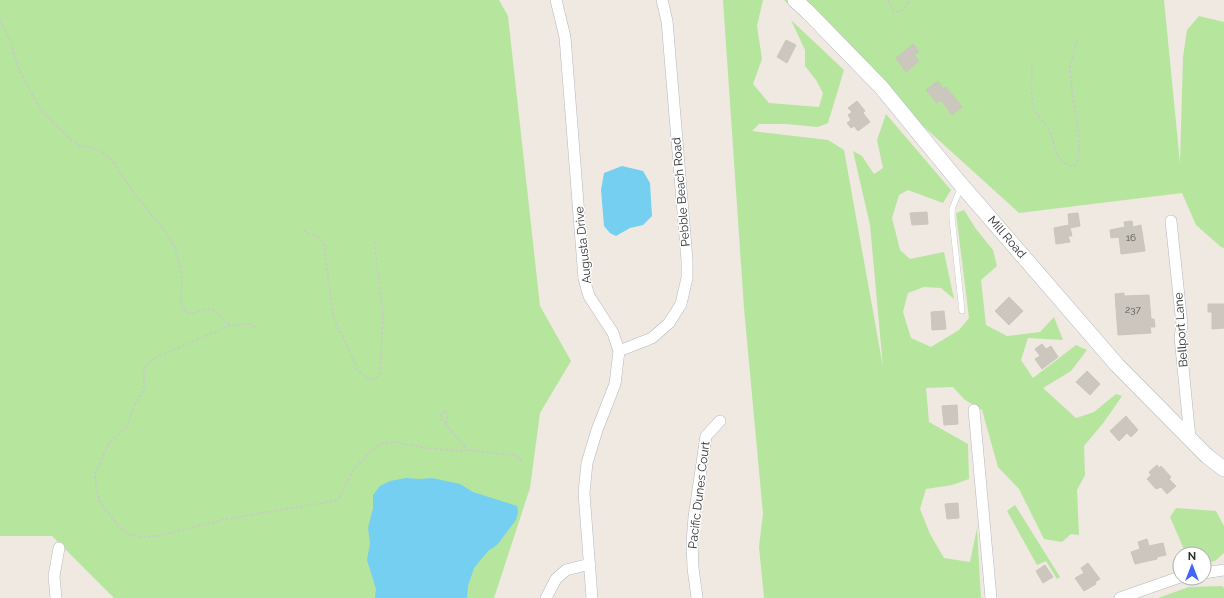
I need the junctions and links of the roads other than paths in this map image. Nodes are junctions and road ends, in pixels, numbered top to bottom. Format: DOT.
graph roads {
  1 [pos="556,0"];
  2 [pos="662,0"];
  3 [pos="795,0"];
  4 [pos="962,185"];
  5 [pos="1171,221"];
  6 [pos="962,310"];
  7 [pos="619,351"];
  8 [pos="974,410"];
  9 [pos="720,421"];
  10 [pos="1190,438"];
  11 [pos="1224,469"];
  12 [pos="59,548"];
  13 [pos="590,564"];
  14 [pos="1224,570"];
  15 [pos="1212,572"];
  16 [pos="1172,581"];
  17 [pos="56,598"];
  18 [pos="546,598"];
  19 [pos="592,598"];
  20 [pos="696,598"];
  21 [pos="991,598"];
  22 [pos="1120,598"];
  1 -- 7 [label="street, Augusta Drive"];
  2 -- 7 [label="street, Pebble Beach Road"];
  3 -- 4 [label="main road, Mill Road"];
  4 -- 6 [label="lane"];
  4 -- 10 [label="main road, Mill Road"];
  5 -- 10 [label="street, Bellport Lane"];
  7 -- 13 [label="street, Augusta Drive"];
  8 -- 21 [label="street"];
  9 -- 20 [label="street, Pacific Dunes Court"];
  10 -- 11 [label="main road, Mill Road"];
  12 -- 17 [label="street"];
  13 -- 18 [label="street"];
  13 -- 19 [label="street, Augusta Drive"];
  14 -- 15 [label="street"];
  16 -- 22 [label="street"];
}
